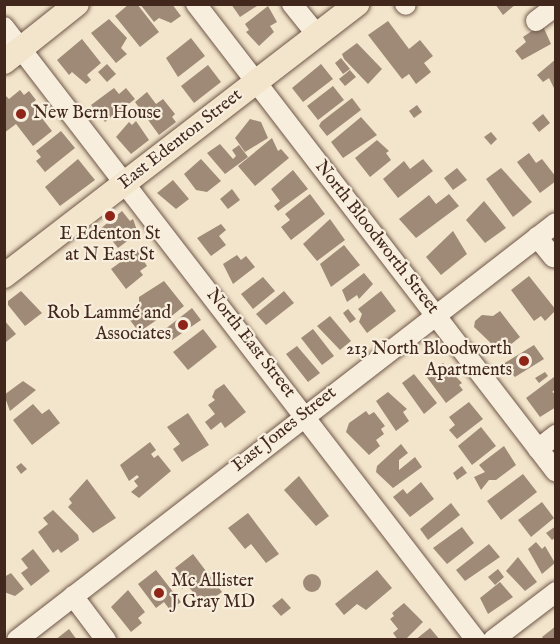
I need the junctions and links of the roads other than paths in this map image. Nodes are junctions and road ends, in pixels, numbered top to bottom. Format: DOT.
graph roads {
  1 [pos="77,4"];
  2 [pos="292,4"];
  3 [pos="357,4"];
  4 [pos="197,5"];
  5 [pos="555,6"];
  6 [pos="536,21"];
  7 [pos="4,27"];
  8 [pos="317,35"];
  9 [pos="13,56"];
  10 [pos="256,82"];
  11 [pos="126,183"];
  12 [pos="555,223"];
  13 [pos="537,237"];
  14 [pos="553,257"];
  15 [pos="4,276"];
  16 [pos="435,315"];
  17 [pos="304,415"];
  18 [pos="555,435"];
  19 [pos="538,449"];
  20 [pos="555,472"];
  21 [pos="555,592"];
  22 [pos="73,596"];
  23 [pos="17,639"];
  24 [pos="106,639"];
  25 [pos="476,639"];
  26 [pos="493,639"];
  1 -- 9 [label="main road"];
  2 -- 8 [label="street"];
  3 -- 8 [label="main road, East Edenton Street"];
  4 -- 10 [label="street, North Bloodworth Street"];
  5 -- 6 [label="street"];
  7 -- 9 [label="street, North East Street"];
  8 -- 10 [label="main road, East Edenton Street"];
  9 -- 11 [label="street, North East Street"];
  10 -- 11 [label="main road, East Edenton Street"];
  10 -- 16 [label="street, North Bloodworth Street"];
  11 -- 15 [label="main road, East Edenton Street"];
  11 -- 17 [label="street, North East Street"];
  12 -- 13 [label="street, East Jones Street"];
  13 -- 14 [label="street"];
  13 -- 16 [label="street, East Jones Street"];
  16 -- 17 [label="street, East Jones Street"];
  16 -- 19 [label="street, North Bloodworth Street"];
  17 -- 22 [label="street, East Jones Street"];
  17 -- 25 [label="street, North East Street"];
  18 -- 19 [label="street"];
  19 -- 20 [label="street, North Bloodworth Street"];
  21 -- 26 [label="street"];
  22 -- 23 [label="street, East Jones Street"];
  22 -- 24 [label="street"];
}
